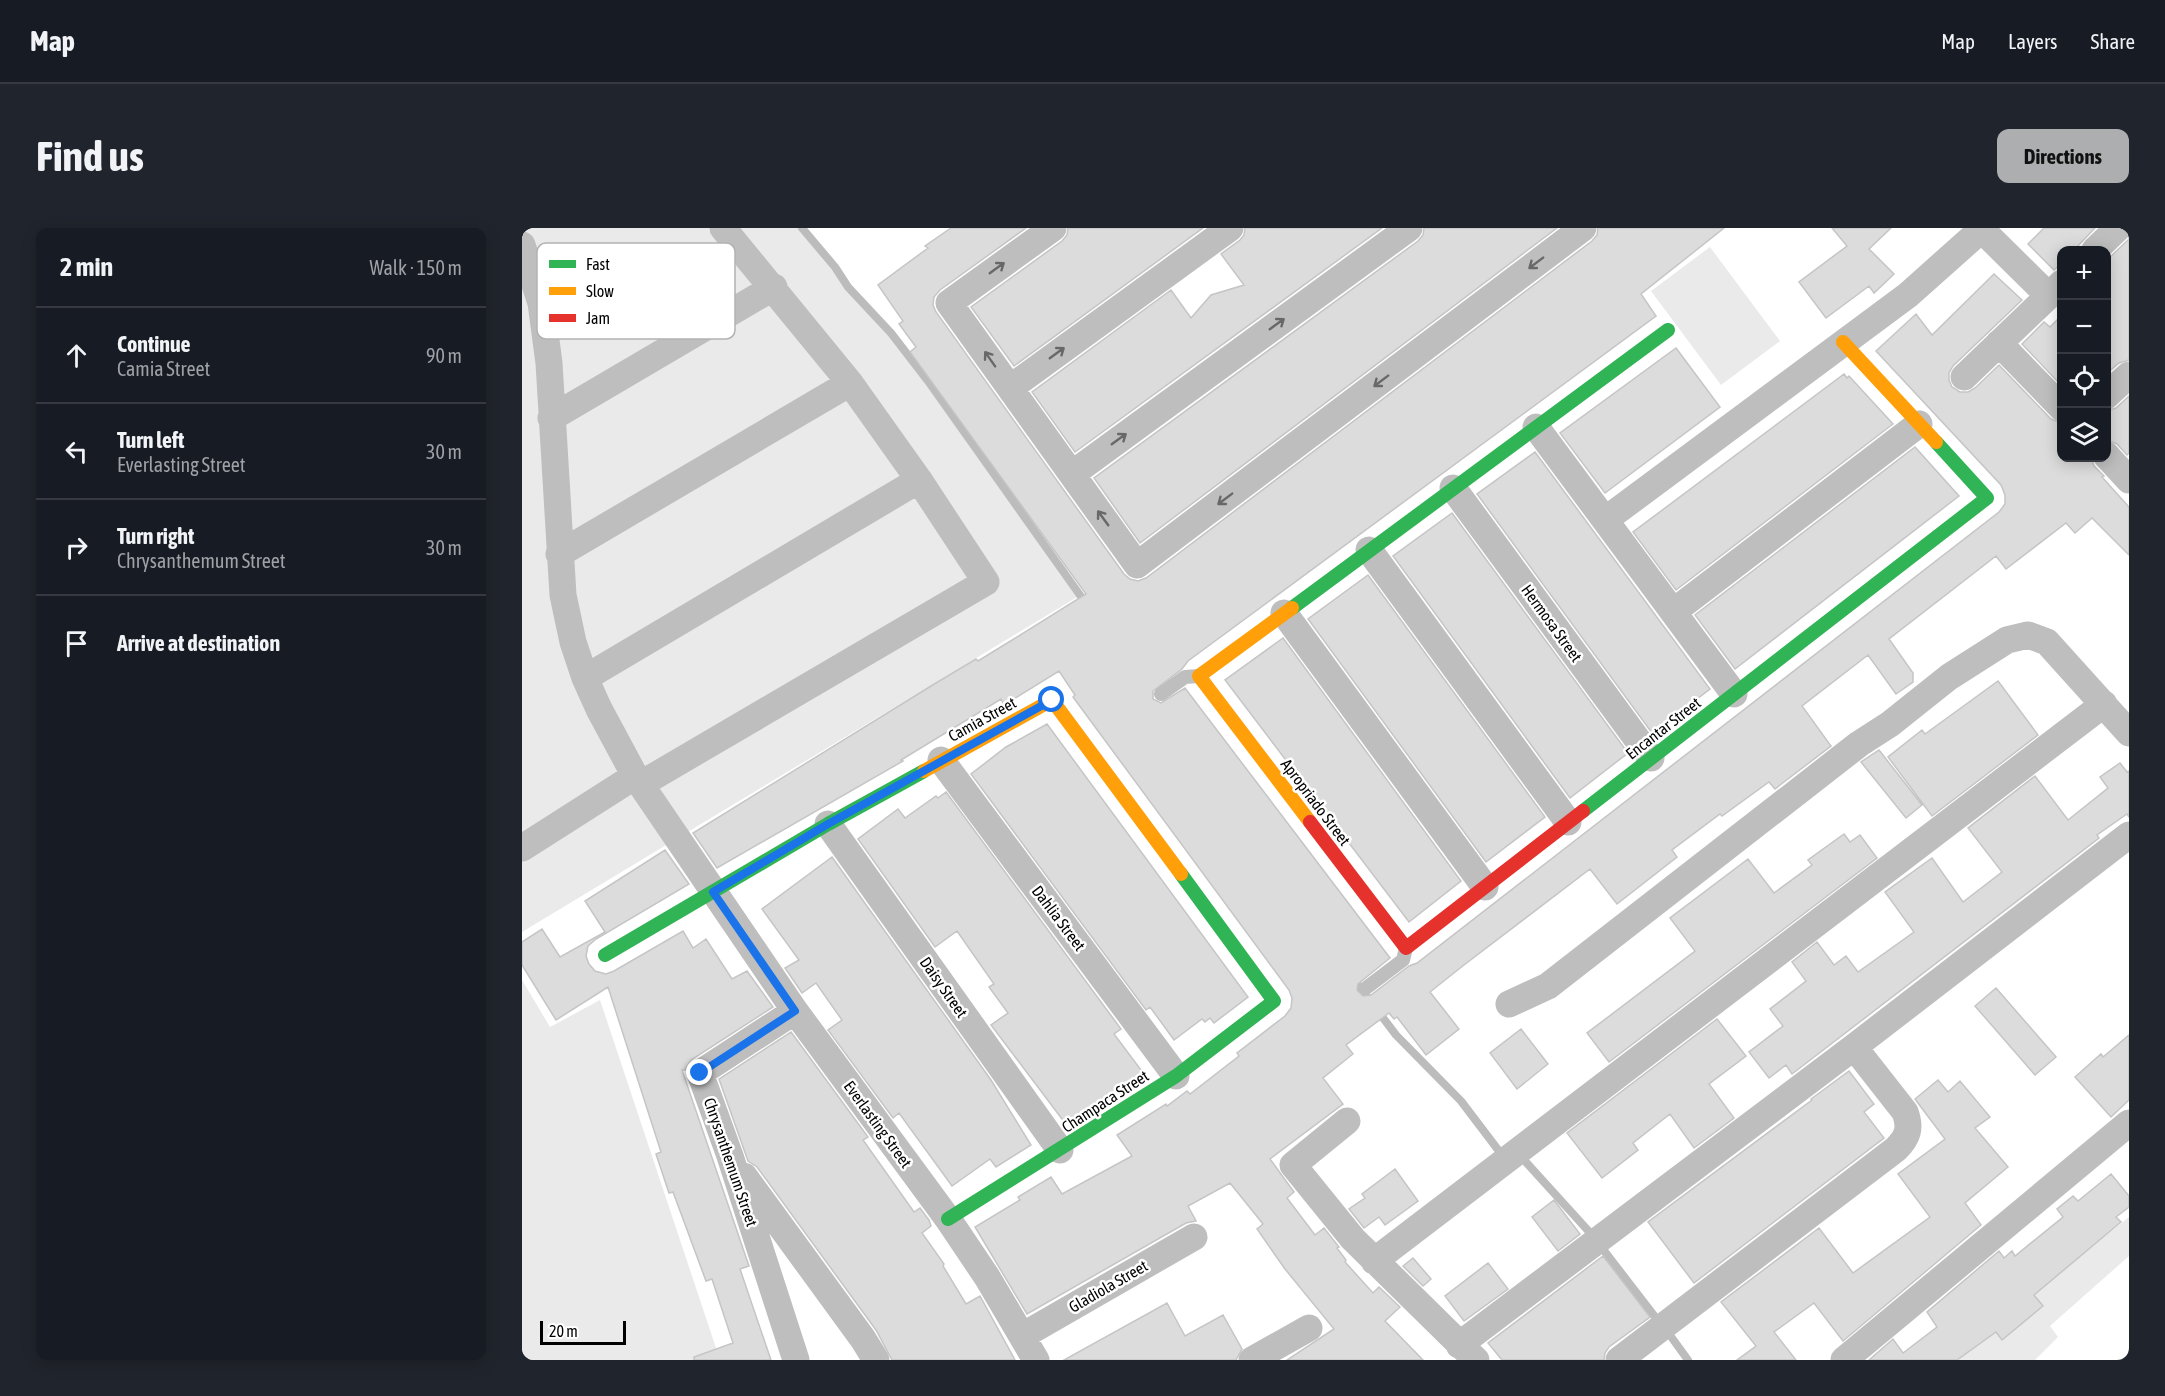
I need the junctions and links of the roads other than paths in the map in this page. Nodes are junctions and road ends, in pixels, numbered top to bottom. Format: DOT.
graph roads {
  1 [pos="723,228"];
  2 [pos="1053,228"];
  3 [pos="1230,228"];
  4 [pos="1409,228"];
  5 [pos="1583,228"];
  6 [pos="1981,228"];
  7 [pos="2118,228"];
  8 [pos="522,245"];
  9 [pos="2099,246"];
  10 [pos="774,287"];
  11 [pos="2055,289"];
  12 [pos="537,291"];
  13 [pos="735,310"];
  14 [pos="1668,330"];
  15 [pos="546,339"];
  16 [pos="685,339"];
  17 [pos="1843,342"];
  18 [pos="1999,343"];
  19 [pos="2129,375"];
  20 [pos="1964,377"];
  21 [pos="850,383"];
  22 [pos="1010,388"];
  23 [pos="2111,391"];
  24 [pos="2057,404"];
  25 [pos="551,418"];
  26 [pos="1919,424"];
  27 [pos="1536,427"];
  28 [pos="2111,460"];
  29 [pos="1072,474"];
  30 [pos="919,480"];
  31 [pos="2129,480"];
  32 [pos="1453,488"];
  33 [pos="1605,520"];
  34 [pos="1369,550"];
  35 [pos="559,554"];
  36 [pos="1673,612"];
  37 [pos="1284,613"];
  38 [pos="1199,676"];
  39 [pos="585,678"];
  40 [pos="1161,694"];
  41 [pos="1734,694"];
  42 [pos="2103,704"];
  43 [pos="2129,733"];
  44 [pos="1651,758"];
  45 [pos="942,760"];
  46 [pos="638,780"];
  47 [pos="1568,822"];
  48 [pos="828,824"];
  49 [pos="2129,835"];
  50 [pos="522,848"];
  51 [pos="1485,886"];
  52 [pos="713,892"];
  53 [pos="1406,948"];
  54 [pos="605,955"];
  55 [pos="1366,988"];
  56 [pos="1274,1001"];
  57 [pos="1509,1005"];
  58 [pos="795,1011"];
  59 [pos="1854,1047"];
  60 [pos="1176,1076"];
  61 [pos="1347,1121"];
  62 [pos="2129,1123"];
  63 [pos="1060,1150"];
  64 [pos="730,1156"];
  65 [pos="948,1219"];
  66 [pos="1194,1237"];
  67 [pos="1374,1261"];
  68 [pos="1309,1328"];
  69 [pos="1022,1336"];
  70 [pos="1463,1353"];
  71 [pos="796,1360"];
  72 [pos="876,1360"];
  73 [pos="1036,1360"];
  74 [pos="1252,1360"];
  75 [pos="1619,1360"];
  76 [pos="1844,1360"];
  1 -- 10 [label="street"];
  22 -- 2 [label="street, one-way"];
  22 -- 3 [label="street, one-way"];
  29 -- 4 [label="street, one-way"];
  5 -- 29 [label="street, one-way"];
  6 -- 11 [label="street"];
  6 -- 17 [label="street"];
  7 -- 9 [label="street"];
  8 -- 12 [label="street, Everlasting Street"];
  10 -- 13 [label="street"];
  10 -- 21 [label="street"];
  11 -- 18 [label="street"];
  14 -- 27 [label="street"];
  15 -- 25 [label="street, Everlasting Street"];
  16 -- 25 [label="street"];
  17 -- 26 [label="street"];
  17 -- 33 [label="street"];
  18 -- 20 [label="street"];
  18 -- 24 [label="street"];
  19 -- 23 [label="street"];
  21 -- 30 [label="street"];
  21 -- 35 [label="street"];
  22 -- 29 [label="street"];
  25 -- 35 [label="street, Everlasting Street"];
  26 -- 36 [label="street"];
  26 -- 41 [label="street, Encantar Street"];
  27 -- 32 [label="street"];
  27 -- 33 [label="street"];
  28 -- 31 [label="street"];
  30 -- 39 [label="street"];
  30 -- 46 [label="street"];
  32 -- 34 [label="street"];
  32 -- 44 [label="street, Hermosa Street"];
  33 -- 36 [label="street"];
  34 -- 37 [label="street"];
  34 -- 47 [label="street"];
  35 -- 39 [label="street, Everlasting Street"];
  36 -- 41 [label="street"];
  37 -- 38 [label="street"];
  37 -- 51 [label="street"];
  38 -- 40 [label="lane"];
  38 -- 53 [label="street, Apropriado Street"];
  39 -- 46 [label="street, Everlasting Street"];
  41 -- 44 [label="street, Encantar Street"];
  42 -- 43 [label="street"];
  42 -- 57 [label="street"];
  42 -- 67 [label="street"];
  44 -- 47 [label="street, Encantar Street"];
  45 -- 48 [label="street, Camia Street"];
  45 -- 56 [label="street, Camia Street"];
  45 -- 60 [label="street, Dahlia Street"];
  46 -- 50 [label="street"];
  46 -- 52 [label="street, Everlasting Street"];
  47 -- 51 [label="street, Encantar Street"];
  48 -- 52 [label="street, Camia Street"];
  48 -- 63 [label="street, Daisy Street"];
  49 -- 59 [label="street"];
  51 -- 53 [label="street, Encantar Street"];
  52 -- 54 [label="street, Camia Street"];
  52 -- 58 [label="street, Everlasting Street"];
  53 -- 55 [label="lane, Encantar Street"];
  56 -- 60 [label="street, Champaca Street"];
  58 -- 64 [label="street, Chrysanthemum Street"];
  58 -- 65 [label="street, Everlasting Street"];
  59 -- 70 [label="street"];
  59 -- 75 [label="street"];
  60 -- 63 [label="street, Champaca Street"];
  61 -- 67 [label="street"];
  62 -- 76 [label="street"];
  63 -- 65 [label="street, Champaca Street"];
  64 -- 71 [label="street, Chrysanthemum Street"];
  64 -- 72 [label="street"];
  65 -- 69 [label="street, Everlasting Street"];
  66 -- 69 [label="street, Gladiola Street"];
  67 -- 70 [label="street"];
  68 -- 74 [label="street"];
  69 -- 73 [label="street, Everlasting Street"];
}
